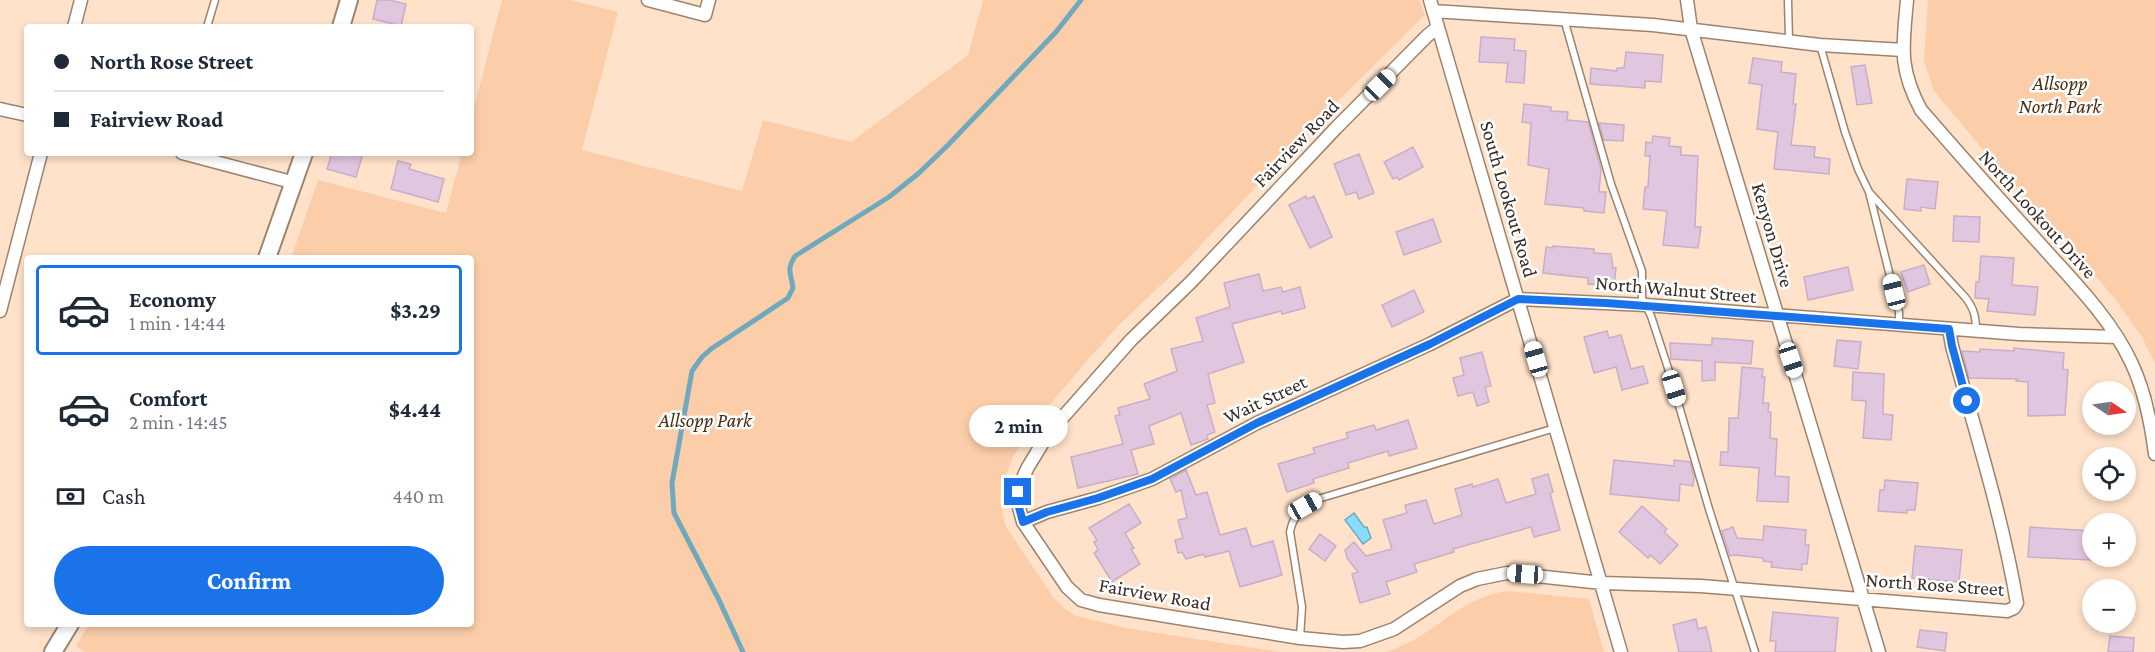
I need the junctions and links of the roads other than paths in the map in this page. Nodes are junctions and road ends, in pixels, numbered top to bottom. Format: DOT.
graph roads {
  1 [pos="81,0"];
  2 [pos="215,0"];
  3 [pos="349,0"];
  4 [pos="648,0"];
  5 [pos="710,0"];
  6 [pos="1687,0"];
  7 [pos="1788,0"];
  8 [pos="1907,0"];
  9 [pos="1432,5"];
  10 [pos="1564,19"];
  11 [pos="75,24"];
  12 [pos="208,24"];
  13 [pos="342,24"];
  14 [pos="1438,27"];
  15 [pos="1691,29"];
  16 [pos="1789,41"];
  17 [pos="1820,45"];
  18 [pos="1903,50"];
  19 [pos="0,109"];
  20 [pos="24,114"];
  21 [pos="40,156"];
  22 [pos="193,156"];
  23 [pos="303,156"];
  24 [pos="295,183"];
  25 [pos="1869,192"];
  26 [pos="268,255"];
  27 [pos="1518,299"];
  28 [pos="1646,305"];
  29 [pos="0,311"];
  30 [pos="1776,317"];
  31 [pos="1899,325"];
  32 [pos="1949,329"];
  33 [pos="1976,331"];
  34 [pos="2117,338"];
  35 [pos="1555,428"];
  36 [pos="2155,454"];
  37 [pos="1023,522"];
  38 [pos="1602,583"];
  39 [pos="1734,589"];
  40 [pos="1863,599"];
  41 [pos="68,627"];
  42 [pos="1300,638"];
  43 [pos="53,652"];
  44 [pos="1621,652"];
  45 [pos="1755,652"];
  46 [pos="1879,652"];
  1 -- 11 [label="street"];
  2 -- 12 [label="lane"];
  3 -- 13 [label="street"];
  4 -- 5 [label="street"];
  6 -- 15 [label="street, Kenyon Drive"];
  7 -- 16 [label="lane"];
  8 -- 18 [label="street, North Lookout Drive"];
  9 -- 10 [label="street"];
  9 -- 14 [label="street, South Lookout Road"];
  10 -- 15 [label="street"];
  10 -- 28 [label="lane"];
  14 -- 27 [label="street, South Lookout Road"];
  14 -- 37 [label="street, Fairview Road"];
  15 -- 16 [label="street"];
  15 -- 30 [label="street, Kenyon Drive"];
  16 -- 17 [label="street"];
  17 -- 18 [label="street"];
  17 -- 25 [label="lane"];
  18 -- 34 [label="street, North Lookout Drive"];
  19 -- 20 [label="street"];
  21 -- 29 [label="street"];
  22 -- 24 [label="street"];
  23 -- 24 [label="street"];
  24 -- 26 [label="street"];
  25 -- 31 [label="lane"];
  25 -- 33 [label="lane"];
  27 -- 28 [label="street, North Walnut Street"];
  27 -- 35 [label="street, South Lookout Road"];
  27 -- 37 [label="street, Wait Street"];
  28 -- 30 [label="street, North Walnut Street"];
  28 -- 39 [label="lane"];
  30 -- 31 [label="street, North Walnut Street"];
  30 -- 40 [label="street, Kenyon Drive"];
  31 -- 32 [label="street, North Walnut Street"];
  32 -- 33 [label="street, North Walnut Street"];
  32 -- 40 [label="street, North Rose Street"];
  33 -- 34 [label="street, North Walnut Street"];
  34 -- 36 [label="street, North Lookout Drive"];
  35 -- 38 [label="street, South Lookout Road"];
  35 -- 42 [label="lane"];
  37 -- 42 [label="street, Fairview Road"];
  38 -- 39 [label="street, North Rose Street"];
  38 -- 42 [label="street, Fairview Road"];
  38 -- 44 [label="street, South Lookout Road"];
  39 -- 40 [label="street, North Rose Street"];
  39 -- 45 [label="lane"];
  40 -- 46 [label="street, Kenyon Drive"];
  41 -- 43 [label="street"];
}
